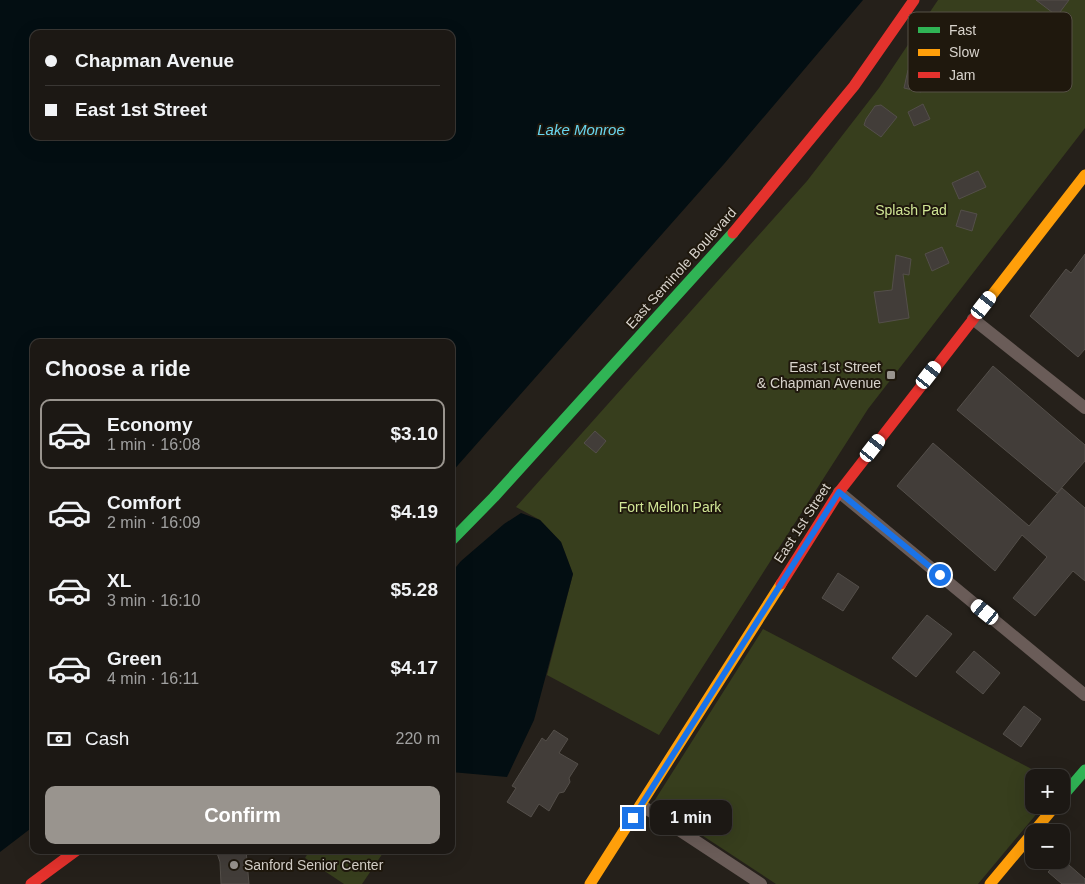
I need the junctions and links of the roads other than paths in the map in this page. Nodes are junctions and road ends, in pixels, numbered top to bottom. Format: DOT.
graph roads {
  1 [pos="914,0"];
  2 [pos="1085,175"];
  3 [pos="973,319"];
  4 [pos="1085,408"];
  5 [pos="839,492"];
  6 [pos="455,537"];
  7 [pos="1085,695"];
  8 [pos="1085,770"];
  9 [pos="1070,788"];
  10 [pos="641,805"];
  11 [pos="1048,814"];
  12 [pos="71,854"];
  13 [pos="31,884"];
  14 [pos="590,884"];
  15 [pos="761,884"];
  16 [pos="990,884"];
  1 -- 6 [label="street, East Seminole Boulevard"];
  2 -- 3 [label="street, East 1st Street"];
  3 -- 4 [label="street"];
  3 -- 5 [label="street, East 1st Street"];
  5 -- 7 [label="street"];
  5 -- 10 [label="street, East 1st Street"];
  8 -- 9 [label="street"];
  10 -- 14 [label="street, East 1st Street"];
  10 -- 15 [label="street"];
  11 -- 16 [label="street"];
  12 -- 13 [label="street"];
}
